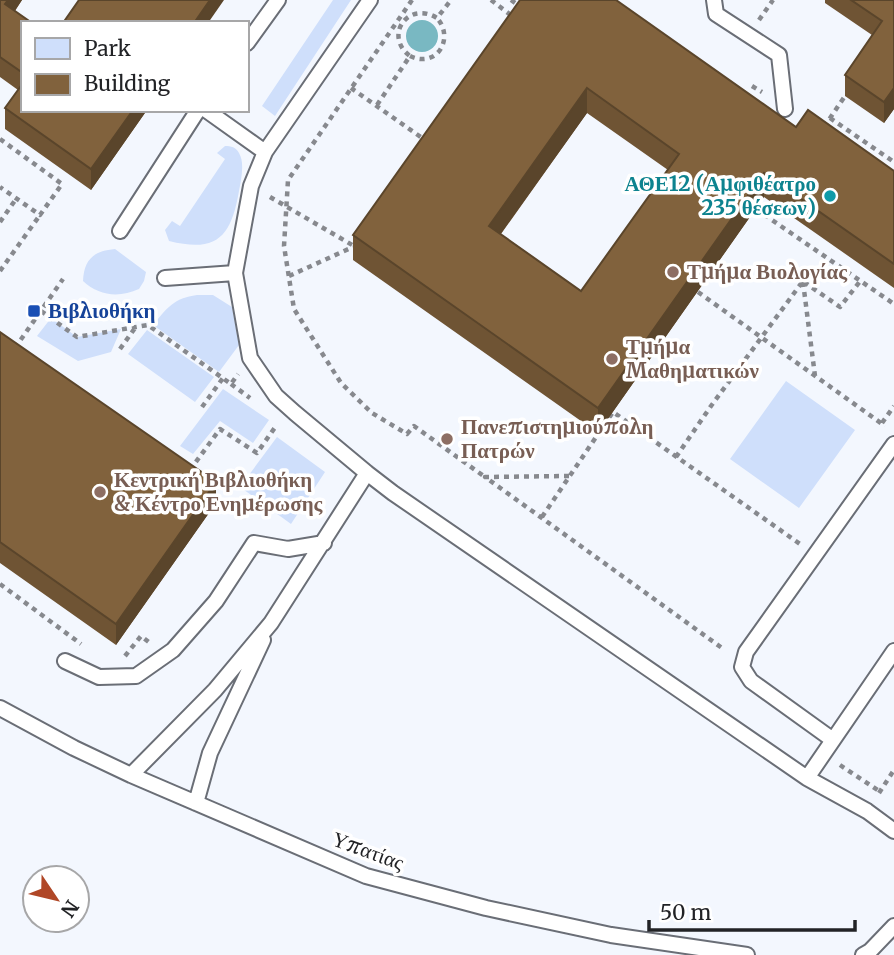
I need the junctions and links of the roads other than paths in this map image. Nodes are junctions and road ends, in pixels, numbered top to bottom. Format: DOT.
graph roads {
  1 [pos="278,0"];
  2 [pos="370,0"];
  3 [pos="714,0"];
  4 [pos="248,42"];
  5 [pos="785,109"];
  6 [pos="197,112"];
  7 [pos="209,112"];
  8 [pos="265,152"];
  9 [pos="120,231"];
  10 [pos="234,273"];
  11 [pos="165,278"];
  12 [pos="894,444"];
  13 [pos="367,473"];
  14 [pos="324,543"];
  15 [pos="271,623"];
  16 [pos="894,651"];
  17 [pos="65,661"];
  18 [pos="0,708"];
  19 [pos="833,740"];
  20 [pos="131,775"];
  21 [pos="807,778"];
  22 [pos="196,803"];
  23 [pos="894,831"];
  24 [pos="894,926"];
  25 [pos="747,955"];
  26 [pos="863,955"];
  1 -- 4 [label="lane"];
  2 -- 8 [label="lane"];
  3 -- 5 [label="lane"];
  6 -- 9 [label="lane"];
  7 -- 8 [label="lane"];
  8 -- 10 [label="lane"];
  10 -- 11 [label="lane"];
  10 -- 13 [label="lane"];
  12 -- 19 [label="lane"];
  13 -- 14 [label="lane"];
  13 -- 21 [label="lane"];
  14 -- 15 [label="lane"];
  14 -- 17 [label="lane"];
  15 -- 20 [label="lane"];
  15 -- 22 [label="lane"];
  16 -- 19 [label="lane"];
  18 -- 20 [label="lane, Υπατίας"];
  19 -- 21 [label="lane"];
  20 -- 22 [label="lane, Υπατίας"];
  21 -- 23 [label="lane"];
  22 -- 25 [label="lane, Υπατίας"];
  24 -- 26 [label="lane"];
}
